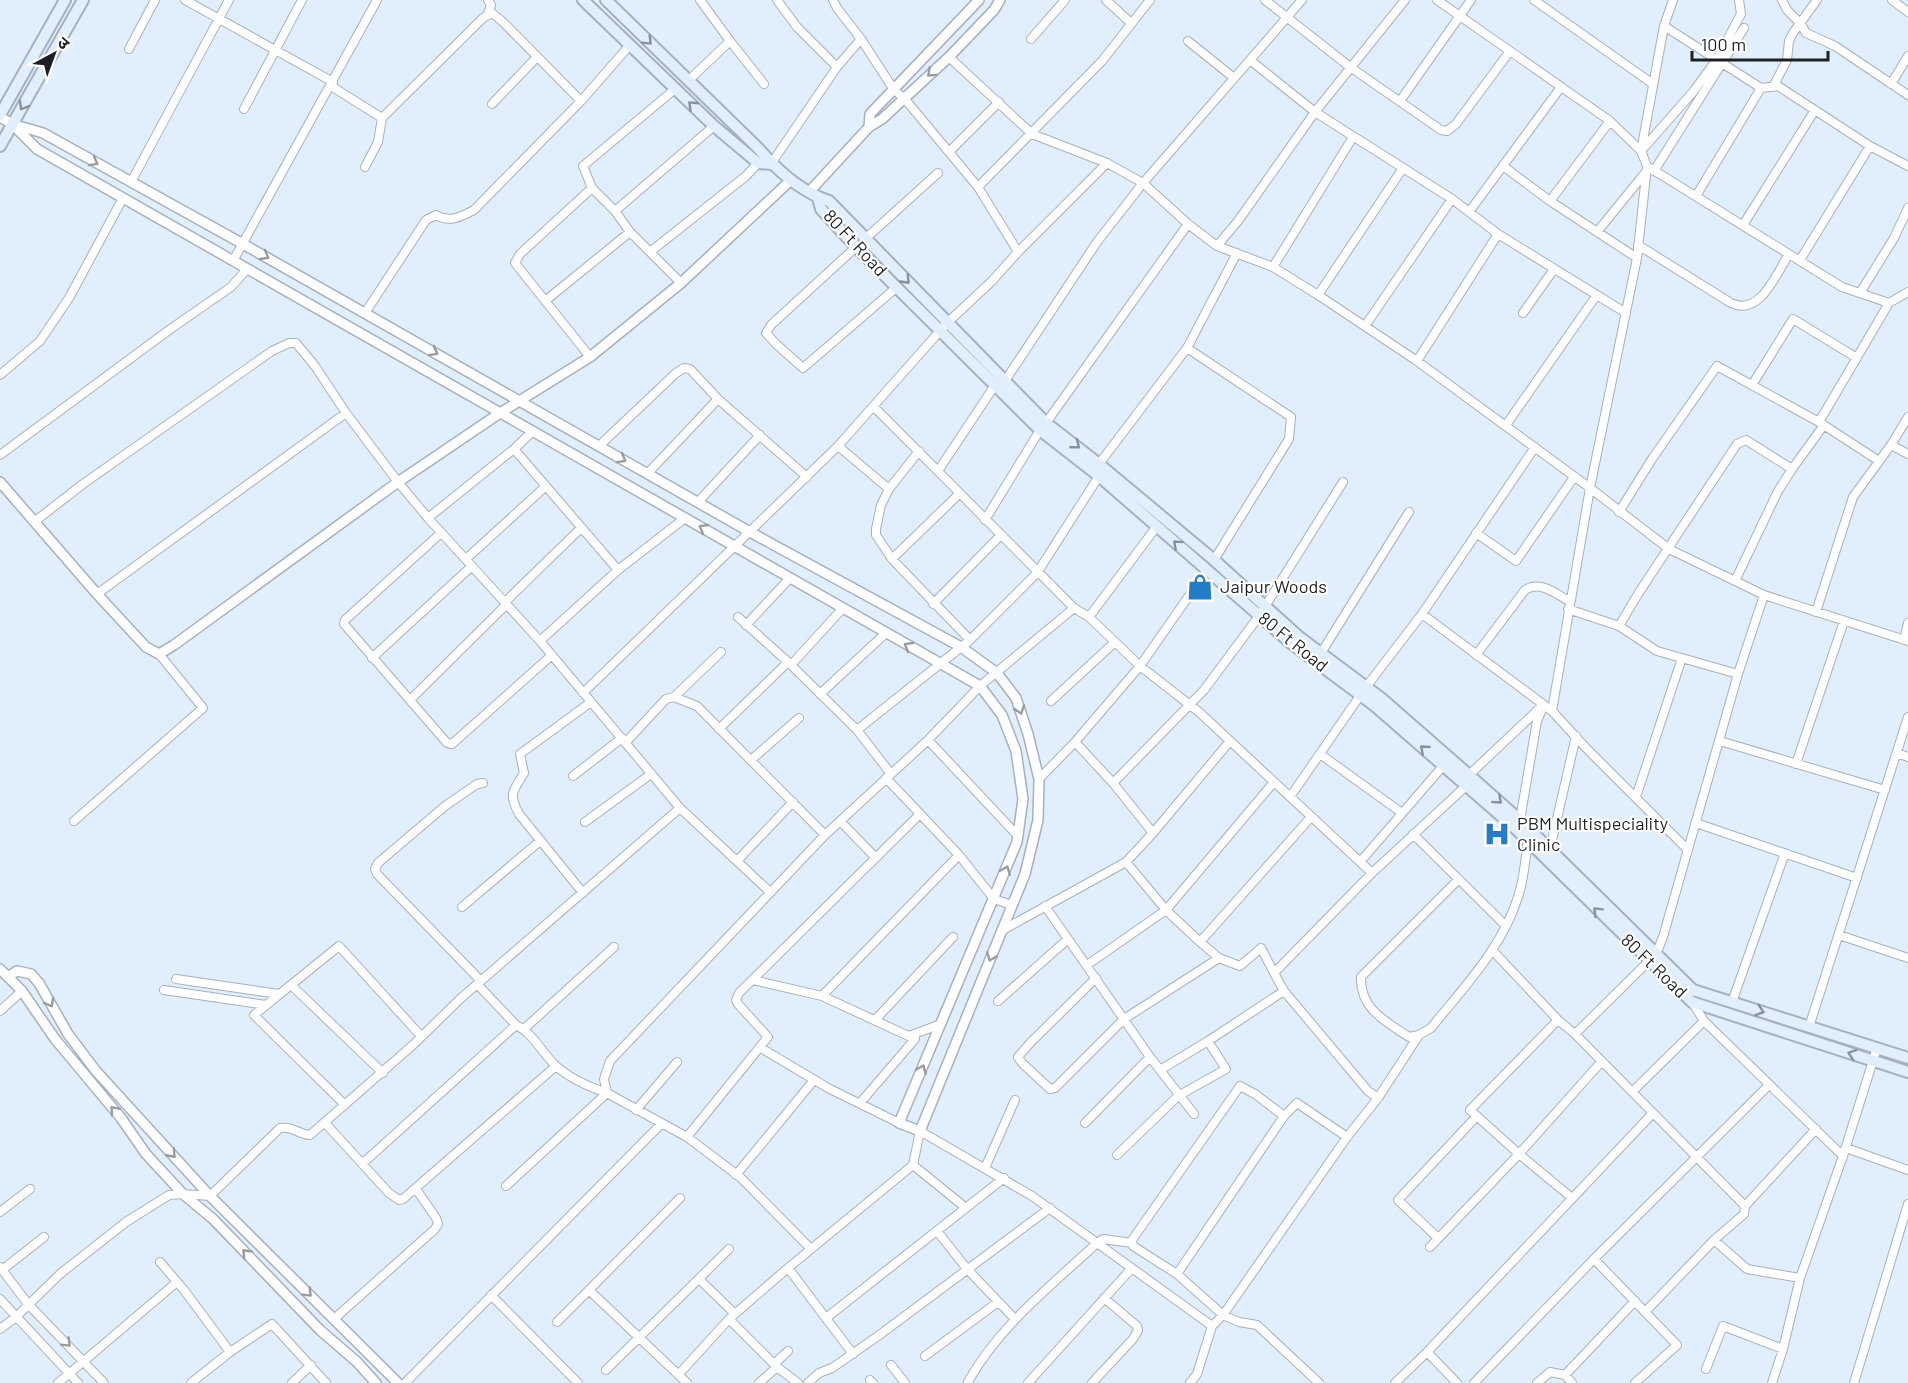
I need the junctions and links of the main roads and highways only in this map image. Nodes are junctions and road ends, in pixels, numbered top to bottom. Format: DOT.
graph roads {
  1 [pos="65,0"];
  2 [pos="83,0"];
  3 [pos="583,0"];
  4 [pos="606,0"];
  5 [pos="0,116"];
  6 [pos="0,146"];
  7 [pos="771,164"];
  8 [pos="861,243"];
  9 [pos="943,327"];
  10 [pos="1043,427"];
  11 [pos="1262,611"];
  12 [pos="1363,691"];
  13 [pos="1468,781"];
  14 [pos="1652,957"];
  15 [pos="1908,1058"];
  16 [pos="1908,1072"];
  1 -- 5 [label="main road"];
  2 -- 6 [label="main road, one-way"];
  7 -- 3 [label="main road, one-way"];
  4 -- 7 [label="main road, one-way"];
  7 -- 8 [label="main road, 80 Ft Road"];
  8 -- 9 [label="main road, 80 Ft Road, one-way"];
  8 -- 9 [label="main road, 80 Ft Road"];
  9 -- 10 [label="main road, 80 Ft Road"];
  11 -- 10 [label="main road, 80 Ft Road, one-way"];
  10 -- 11 [label="main road, 80 Ft Road, one-way"];
  11 -- 12 [label="main road, 80 Ft Road"];
  11 -- 12 [label="main road, 80 Ft Road"];
  12 -- 13 [label="main road, 80 Ft Road"];
  13 -- 12 [label="main road, 80 Ft Road, one-way"];
  14 -- 13 [label="main road, 80 Ft Road, one-way"];
  13 -- 14 [label="main road, 80 Ft Road, one-way"];
  14 -- 15 [label="main road, 80 Ft Road, one-way"];
  16 -- 14 [label="main road, 80 Ft Road, one-way"];
}
